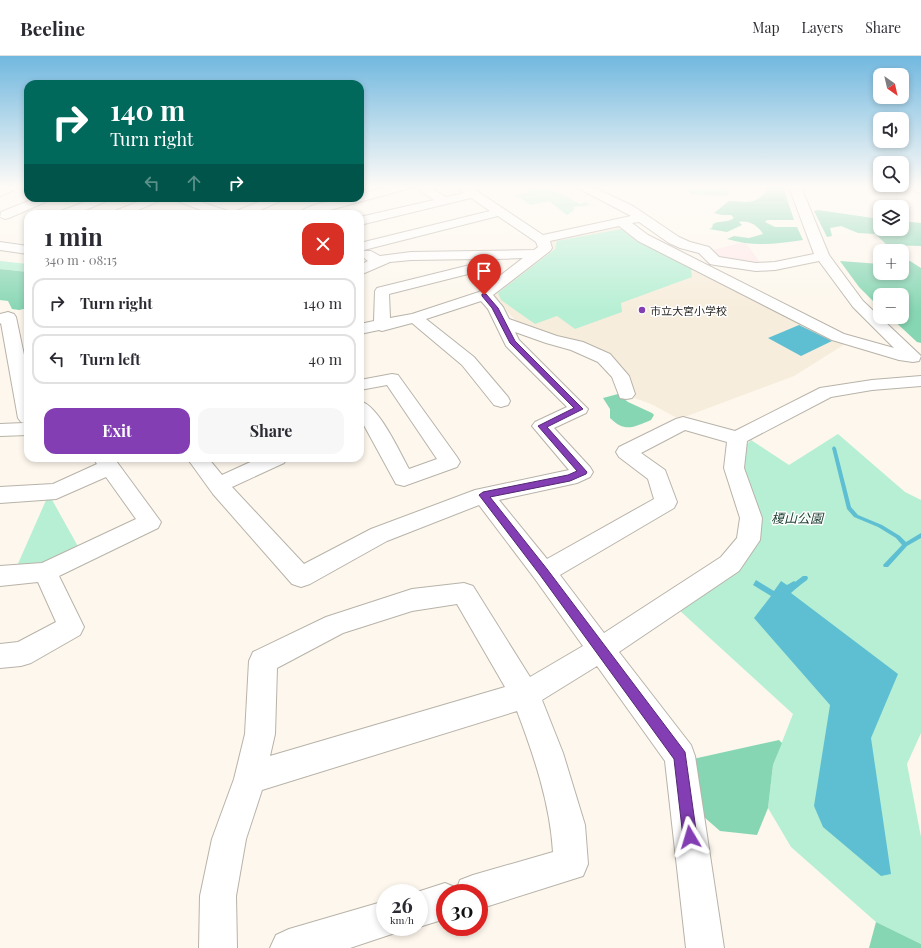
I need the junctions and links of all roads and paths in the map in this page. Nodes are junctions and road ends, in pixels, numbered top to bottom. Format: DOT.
graph roads {
  1 [pos="432,229"];
  2 [pos="525,229"];
  3 [pos="590,229"];
  4 [pos="631,229"];
  5 [pos="657,229"];
  6 [pos="811,229"];
  7 [pos="364,233"];
  8 [pos="541,239"];
  9 [pos="379,242"];
  10 [pos="0,246"];
  11 [pos="364,247"];
  12 [pos="24,249"];
  13 [pos="364,251"];
  14 [pos="495,254"];
  15 [pos="537,254"];
  16 [pos="822,256"];
  17 [pos="378,261"];
  18 [pos="710,265"];
  19 [pos="364,269"];
  20 [pos="484,295"];
  21 [pos="415,318"];
  22 [pos="0,319"];
  23 [pos="502,322"];
  24 [pos="382,326"];
  25 [pos="364,328"];
  26 [pos="916,360"];
  27 [pos="921,381"];
  28 [pos="364,384"];
  29 [pos="626,394"];
  30 [pos="24,398"];
  31 [pos="501,401"];
  32 [pos="364,412"];
  33 [pos="24,429"];
  34 [pos="0,430"];
  35 [pos="737,438"];
  36 [pos="106,462"];
  37 [pos="200,462"];
  38 [pos="268,462"];
  39 [pos="218,485"];
  40 [pos="0,495"];
  41 [pos="483,495"];
  42 [pos="45,572"];
  43 [pos="544,572"];
  44 [pos="0,576"];
  45 [pos="600,650"];
  46 [pos="0,656"];
  47 [pos="525,695"];
  48 [pos="249,778"];
  49 [pos="488,888"];
  50 [pos="376,922"];
  51 [pos="218,948"];
  52 [pos="289,948"];
  53 [pos="705,948"];
  1 -- 9 [label="street"];
  2 -- 8 [label="street"];
  3 -- 8 [label="street"];
  4 -- 18 [label="street"];
  5 -- 18 [label="street"];
  6 -- 16 [label="street"];
  7 -- 9 [label="street"];
  8 -- 15 [label="street"];
  9 -- 11 [label="street"];
  10 -- 12 [label="street"];
  13 -- 17 [label="street"];
  14 -- 15 [label="street"];
  14 -- 17 [label="street"];
  14 -- 24 [label="street"];
  15 -- 20 [label="street"];
  16 -- 18 [label="street"];
  16 -- 26 [label="street"];
  17 -- 19 [label="street"];
  18 -- 26 [label="street"];
  20 -- 21 [label="street"];
  20 -- 23 [label="street"];
  21 -- 24 [label="street"];
  21 -- 31 [label="street"];
  22 -- 30 [label="street"];
  23 -- 29 [label="street"];
  23 -- 41 [label="street"];
  24 -- 25 [label="street"];
  27 -- 35 [label="street"];
  28 -- 32 [label="street"];
  33 -- 34 [label="street"];
  35 -- 43 [label="street"];
  35 -- 45 [label="street"];
  36 -- 40 [label="street"];
  36 -- 42 [label="street"];
  37 -- 39 [label="street"];
  38 -- 39 [label="street"];
  39 -- 41 [label="street"];
  41 -- 43 [label="street"];
  42 -- 44 [label="street"];
  42 -- 46 [label="street"];
  43 -- 45 [label="street"];
  45 -- 47 [label="street"];
  45 -- 53 [label="street"];
  47 -- 48 [label="street"];
  47 -- 48 [label="street"];
  47 -- 49 [label="street"];
  48 -- 51 [label="street"];
  50 -- 52 [label="street"];
}
